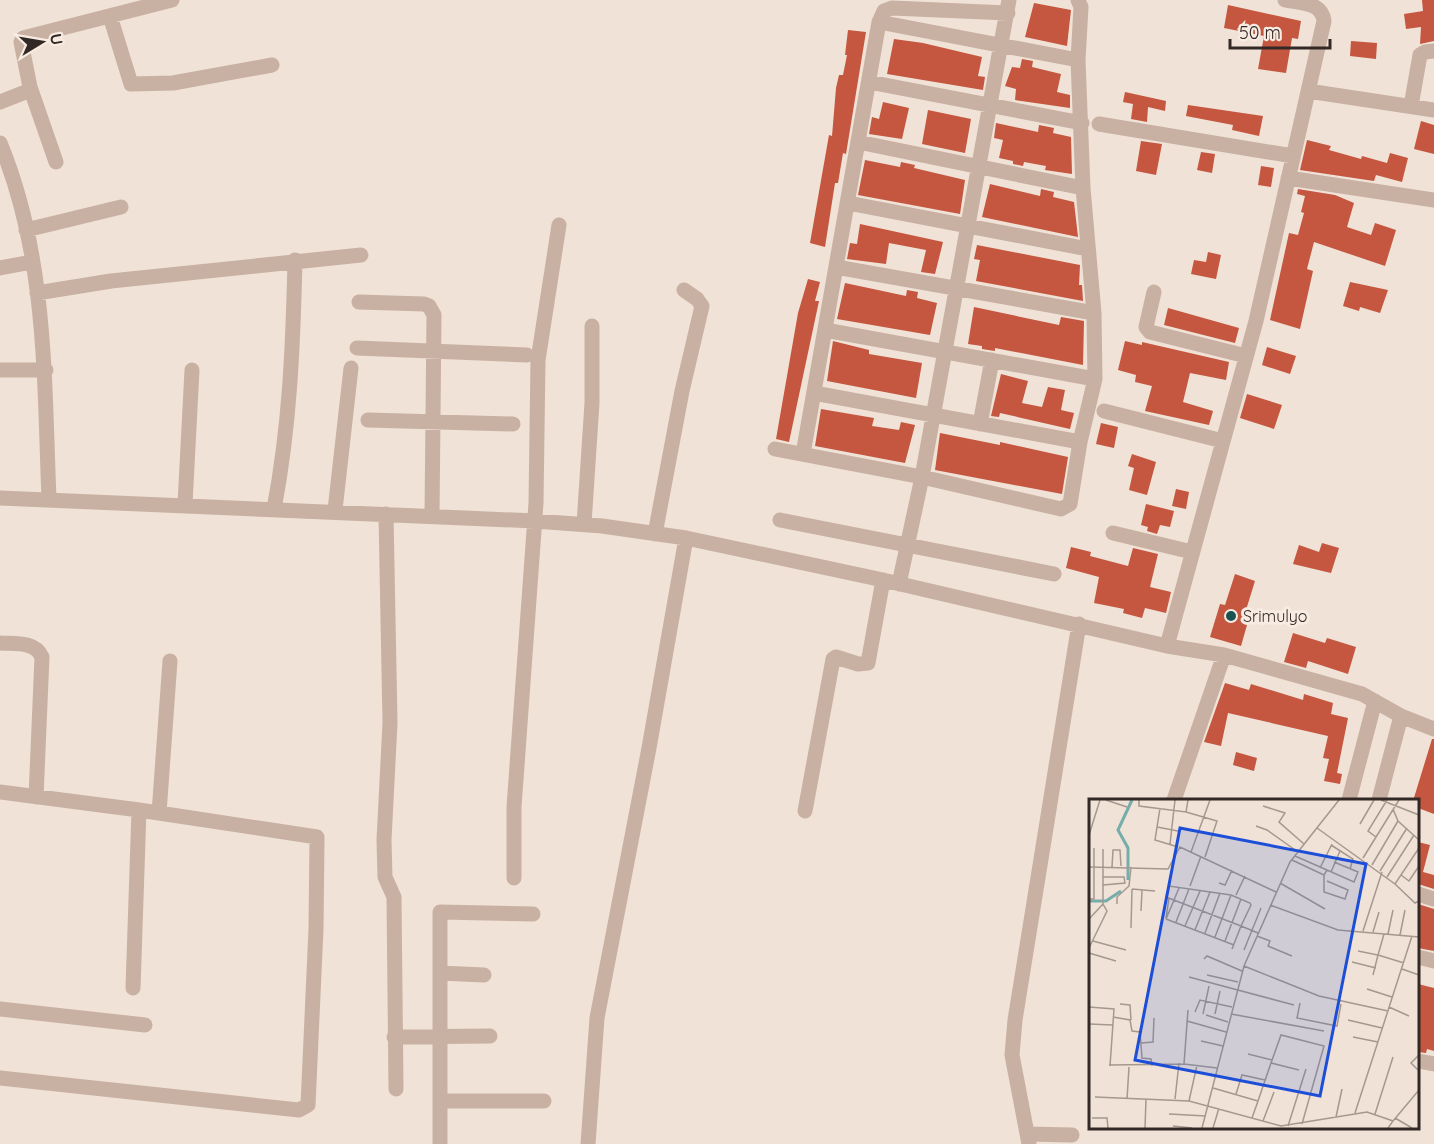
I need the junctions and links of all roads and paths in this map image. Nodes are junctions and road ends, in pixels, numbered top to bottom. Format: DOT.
graph roads {
  1 [pos="172,0"];
  2 [pos="1078,0"];
  3 [pos="1285,0"];
  4 [pos="1321,4"];
  5 [pos="1008,7"];
  6 [pos="110,16"];
  7 [pos="879,22"];
  8 [pos="1002,44"];
  9 [pos="1434,51"];
  10 [pos="1078,60"];
  11 [pos="272,65"];
  12 [pos="869,82"];
  13 [pos="30,87"];
  14 [pos="1308,91"];
  15 [pos="0,102"];
  16 [pos="1411,106"];
  17 [pos="990,107"];
  18 [pos="1434,110"];
  19 [pos="1082,123"];
  20 [pos="1099,124"];
  21 [pos="858,142"];
  22 [pos="0,143"];
  23 [pos="1293,156"];
  24 [pos="56,162"];
  25 [pos="979,167"];
  26 [pos="1288,178"];
  27 [pos="1083,188"];
  28 [pos="1434,200"];
  29 [pos="848,203"];
  30 [pos="121,207"];
  31 [pos="559,225"];
  32 [pos="968,226"];
  33 [pos="26,230"];
  34 [pos="1088,249"];
  35 [pos="361,255"];
  36 [pos="295,260"];
  37 [pos="32,262"];
  38 [pos="836,267"];
  39 [pos="0,268"];
  40 [pos="957,289"];
  41 [pos="684,290"];
  42 [pos="1154,291"];
  43 [pos="38,292"];
  44 [pos="359,302"];
  45 [pos="1094,313"];
  46 [pos="592,326"];
  47 [pos="825,330"];
  48 [pos="357,348"];
  49 [pos="434,352"];
  50 [pos="945,352"];
  51 [pos="527,355"];
  52 [pos="1246,356"];
  53 [pos="992,360"];
  54 [pos="0,369"];
  55 [pos="351,369"];
  56 [pos="46,370"];
  57 [pos="192,370"];
  58 [pos="1095,379"];
  59 [pos="814,393"];
  60 [pos="1104,411"];
  61 [pos="933,415"];
  62 [pos="368,420"];
  63 [pos="434,423"];
  64 [pos="513,424"];
  65 [pos="980,424"];
  66 [pos="1223,441"];
  67 [pos="1080,442"];
  68 [pos="775,449"];
  69 [pos="803,454"];
  70 [pos="922,477"];
  71 [pos="185,497"];
  72 [pos="0,498"];
  73 [pos="49,499"];
  74 [pos="274,509"];
  75 [pos="335,510"];
  76 [pos="584,515"];
  77 [pos="432,516"];
  78 [pos="535,520"];
  79 [pos="780,520"];
  80 [pos="387,521"];
  81 [pos="656,524"];
  82 [pos="1113,533"];
  83 [pos="684,546"];
  84 [pos="1192,552"];
  85 [pos="906,553"];
  86 [pos="1054,574"];
  87 [pos="894,581"];
  88 [pos="1079,624"];
  89 [pos="1169,638"];
  90 [pos="0,643"];
  91 [pos="1224,655"];
  92 [pos="170,661"];
  93 [pos="1375,700"];
  94 [pos="1401,716"];
  95 [pos="1432,722"];
  96 [pos="0,792"];
  97 [pos="36,797"];
  98 [pos="1175,799"];
  99 [pos="1350,799"];
  100 [pos="1380,799"];
  101 [pos="139,810"];
  102 [pos="805,811"];
  103 [pos="159,813"];
  104 [pos="514,878"];
  105 [pos="1419,894"];
  106 [pos="1434,899"];
  107 [pos="533,914"];
  108 [pos="1419,957"];
  109 [pos="1434,961"];
  110 [pos="440,973"];
  111 [pos="484,975"];
  112 [pos="133,988"];
  113 [pos="0,1009"];
  114 [pos="145,1025"];
  115 [pos="490,1036"];
  116 [pos="394,1037"];
  117 [pos="440,1037"];
  118 [pos="1419,1060"];
  119 [pos="1434,1064"];
  120 [pos="0,1078"];
  121 [pos="396,1089"];
  122 [pos="440,1101"];
  123 [pos="544,1101"];
  124 [pos="1072,1135"];
  125 [pos="1028,1139"];
  126 [pos="440,1144"];
  127 [pos="588,1144"];
  1 -- 6 [label="street"];
  2 -- 10 [label="street"];
  3 -- 4 [label="street"];
  4 -- 14 [label="street"];
  5 -- 7 [label="street"];
  5 -- 8 [label="street"];
  6 -- 11 [label="street"];
  6 -- 13 [label="street"];
  7 -- 8 [label="street"];
  7 -- 12 [label="street"];
  8 -- 10 [label="street"];
  8 -- 17 [label="street"];
  9 -- 16 [label="street"];
  10 -- 19 [label="street"];
  12 -- 17 [label="street"];
  12 -- 21 [label="street"];
  13 -- 15 [label="street"];
  13 -- 24 [label="street"];
  14 -- 16 [label="street"];
  14 -- 23 [label="street"];
  16 -- 18 [label="street"];
  17 -- 19 [label="street"];
  17 -- 25 [label="street"];
  19 -- 27 [label="street"];
  20 -- 23 [label="street"];
  21 -- 25 [label="street"];
  21 -- 29 [label="street"];
  22 -- 33 [label="street"];
  23 -- 26 [label="street"];
  25 -- 27 [label="street"];
  25 -- 32 [label="street"];
  26 -- 28 [label="street"];
  26 -- 52 [label="street"];
  27 -- 34 [label="street"];
  29 -- 32 [label="street"];
  29 -- 38 [label="street"];
  30 -- 33 [label="street"];
  31 -- 78 [label="street"];
  32 -- 34 [label="street"];
  32 -- 40 [label="street"];
  33 -- 37 [label="street"];
  34 -- 45 [label="street"];
  35 -- 36 [label="street"];
  36 -- 43 [label="street"];
  36 -- 74 [label="street"];
  37 -- 39 [label="street"];
  37 -- 43 [label="street"];
  38 -- 40 [label="street"];
  38 -- 47 [label="street"];
  40 -- 45 [label="street"];
  40 -- 50 [label="street"];
  41 -- 81 [label="street"];
  42 -- 52 [label="street"];
  43 -- 56 [label="street"];
  44 -- 49 [label="street"];
  45 -- 58 [label="street"];
  46 -- 76 [label="street"];
  47 -- 50 [label="street"];
  47 -- 59 [label="street"];
  48 -- 49 [label="street"];
  49 -- 51 [label="street"];
  49 -- 63 [label="street"];
  50 -- 53 [label="street"];
  50 -- 61 [label="street"];
  52 -- 66 [label="street"];
  53 -- 58 [label="street"];
  53 -- 65 [label="street"];
  54 -- 56 [label="street"];
  55 -- 75 [label="street"];
  56 -- 73 [label="street"];
  57 -- 71 [label="street"];
  58 -- 67 [label="street"];
  59 -- 61 [label="street"];
  59 -- 69 [label="street"];
  60 -- 66 [label="street"];
  61 -- 65 [label="street"];
  61 -- 70 [label="street"];
  62 -- 63 [label="street"];
  63 -- 64 [label="street"];
  63 -- 77 [label="street"];
  65 -- 67 [label="street"];
  66 -- 84 [label="street"];
  67 -- 70 [label="street"];
  68 -- 69 [label="street"];
  69 -- 70 [label="street"];
  70 -- 85 [label="street"];
  71 -- 73 [label="street"];
  71 -- 74 [label="street"];
  72 -- 73 [label="street"];
  74 -- 75 [label="street"];
  75 -- 80 [label="street"];
  76 -- 78 [label="street"];
  76 -- 81 [label="street"];
  77 -- 78 [label="street"];
  77 -- 80 [label="street"];
  78 -- 104 [label="street"];
  79 -- 85 [label="street"];
  80 -- 116 [label="street"];
  81 -- 83 [label="street"];
  82 -- 84 [label="street"];
  83 -- 87 [label="street"];
  83 -- 127 [label="street"];
  84 -- 89 [label="street"];
  85 -- 86 [label="street"];
  85 -- 87 [label="street"];
  87 -- 88 [label="street"];
  87 -- 102 [label="street"];
  88 -- 89 [label="street"];
  88 -- 125 [label="street"];
  89 -- 91 [label="street"];
  90 -- 97 [label="street"];
  91 -- 93 [label="street"];
  91 -- 98 [label="street"];
  92 -- 103 [label="street"];
  93 -- 94 [label="street"];
  93 -- 99 [label="street"];
  94 -- 95 [label="street"];
  94 -- 100 [label="street"];
  96 -- 97 [label="street"];
  97 -- 101 [label="street"];
  101 -- 103 [label="street"];
  101 -- 112 [label="street"];
  103 -- 120 [label="street"];
  105 -- 106 [label="street"];
  107 -- 110 [label="street"];
  108 -- 109 [label="street"];
  110 -- 111 [label="street"];
  110 -- 117 [label="street"];
  113 -- 114 [label="street"];
  115 -- 117 [label="street"];
  116 -- 117 [label="street"];
  116 -- 121 [label="street"];
  117 -- 122 [label="street"];
  118 -- 119 [label="street"];
  122 -- 123 [label="street"];
  122 -- 126 [label="street"];
  124 -- 125 [label="street"];
}
